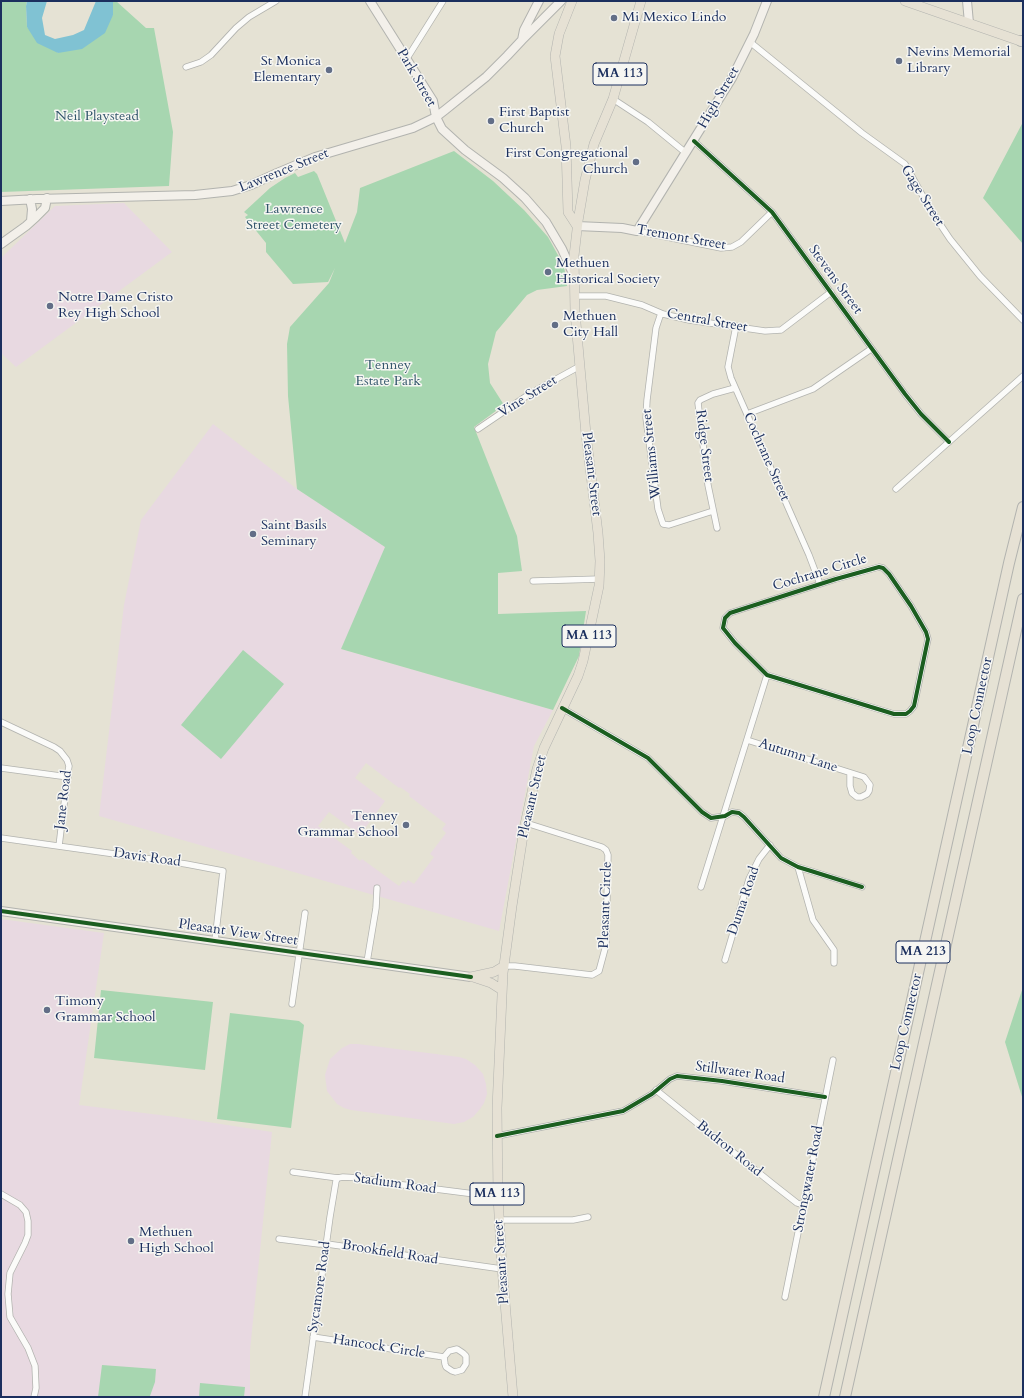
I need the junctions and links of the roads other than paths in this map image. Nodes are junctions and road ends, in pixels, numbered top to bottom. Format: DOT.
graph roads {
  1 [pos="276,1"];
  2 [pos="370,1"];
  3 [pos="443,1"];
  4 [pos="539,1"];
  5 [pos="561,1"];
  6 [pos="572,1"];
  7 [pos="641,1"];
  8 [pos="767,1"];
  9 [pos="905,1"];
  10 [pos="966,1"];
  11 [pos="969,23"];
  12 [pos="522,40"];
  13 [pos="750,42"];
  14 [pos="1022,42"];
  15 [pos="406,60"];
  16 [pos="186,67"];
  17 [pos="613,99"];
  18 [pos="436,117"];
  19 [pos="694,140"];
  20 [pos="686,153"];
  21 [pos="48,198"];
  22 [pos="30,199"];
  23 [pos="1,201"];
  24 [pos="772,212"];
  25 [pos="31,222"];
  26 [pos="577,226"];
  27 [pos="637,231"];
  28 [pos="1,244"];
  29 [pos="574,276"];
  30 [pos="830,292"];
  31 [pos="574,296"];
  32 [pos="661,313"];
  33 [pos="1023,320"];
  34 [pos="736,326"];
  35 [pos="871,348"];
  36 [pos="580,366"];
  37 [pos="1023,376"];
  38 [pos="735,388"];
  39 [pos="747,414"];
  40 [pos="478,429"];
  41 [pos="948,442"];
  42 [pos="896,489"];
  43 [pos="1023,507"];
  44 [pos="713,511"];
  45 [pos="717,528"];
  46 [pos="600,579"];
  47 [pos="533,581"];
  48 [pos="820,584"];
  49 [pos="1023,599"];
  50 [pos="767,675"];
  51 [pos="562,708"];
  52 [pos="1,722"];
  53 [pos="747,740"];
  54 [pos="1,768"];
  55 [pos="850,773"];
  56 [pos="68,777"];
  57 [pos="724,816"];
  58 [pos="526,823"];
  59 [pos="1,838"];
  60 [pos="770,845"];
  61 [pos="59,846"];
  62 [pos="798,867"];
  63 [pos="862,886"];
  64 [pos="701,887"];
  65 [pos="377,888"];
  66 [pos="1,911"];
  67 [pos="306,913"];
  68 [pos="215,941"];
  69 [pos="300,953"];
  70 [pos="725,960"];
  71 [pos="367,962"];
  72 [pos="834,963"];
  73 [pos="504,966"];
  74 [pos="471,977"];
  75 [pos="502,990"];
  76 [pos="292,1004"];
  77 [pos="833,1060"];
  78 [pos="656,1090"];
  79 [pos="825,1097"];
  80 [pos="497,1136"];
  81 [pos="293,1172"];
  82 [pos="338,1178"];
  83 [pos="1,1194"];
  84 [pos="498,1198"];
  85 [pos="804,1205"];
  86 [pos="588,1217"];
  87 [pos="499,1220"];
  88 [pos="279,1239"];
  89 [pos="327,1244"];
  90 [pos="502,1269"];
  91 [pos="785,1297"];
  92 [pos="313,1337"];
  93 [pos="444,1357"];
  94 [pos="34,1397"];
  95 [pos="305,1397"];
  96 [pos="513,1397"];
  97 [pos="824,1397"];
  98 [pos="845,1397"];
  1 -- 16 [label="street"];
  2 -- 15 [label="main road, Park Street"];
  3 -- 15 [label="street"];
  4 -- 12 [label="main road"];
  5 -- 12 [label="main road"];
  6 -- 26 [label="main road"];
  7 -- 17 [label="main road, Pleasant Street / MA 113"];
  8 -- 13 [label="main road, High Street"];
  9 -- 11 [label="main road"];
  10 -- 11 [label="main road"];
  11 -- 14 [label="main road"];
  12 -- 18 [label="main road, Lawrence Street"];
  13 -- 19 [label="main road, High Street"];
  13 -- 33 [label="street, Gage Street"];
  15 -- 18 [label="main road, Park Street"];
  17 -- 20 [label="street"];
  17 -- 26 [label="main road, Pleasant Street / MA 113"];
  18 -- 21 [label="main road, Lawrence Street"];
  18 -- 29 [label="main road, Park Street"];
  19 -- 20 [label="main road, High Street"];
  19 -- 24 [label="street, Stevens Street"];
  20 -- 27 [label="main road, High Street"];
  21 -- 22 [label="main road, Lawrence Street"];
  21 -- 25 [label="main road"];
  22 -- 23 [label="main road, Lawrence Street"];
  22 -- 25 [label="main road"];
  24 -- 27 [label="street, Tremont Street"];
  24 -- 30 [label="street, Stevens Street"];
  25 -- 28 [label="main road"];
  26 -- 27 [label="main road, Tremont Street"];
  26 -- 29 [label="main road, Pleasant Street / MA 113"];
  29 -- 31 [label="main road, Pleasant Street / MA 113"];
  30 -- 34 [label="street, Central Street"];
  30 -- 35 [label="street, Stevens Street"];
  31 -- 32 [label="street, Central Street"];
  31 -- 36 [label="main road, Pleasant Street / MA 113"];
  32 -- 34 [label="street, Central Street"];
  32 -- 44 [label="street, Williams Street"];
  34 -- 38 [label="street, Cochrane Street"];
  35 -- 39 [label="street"];
  35 -- 41 [label="street, Stevens Street"];
  36 -- 40 [label="street, Vine Street"];
  36 -- 46 [label="main road, Pleasant Street / MA 113"];
  37 -- 41 [label="street"];
  38 -- 39 [label="street, Cochrane Street"];
  38 -- 44 [label="street, Ridge Street"];
  39 -- 48 [label="street, Cochrane Street"];
  41 -- 42 [label="street"];
  43 -- 97 [label="highway, Loop Connector / MA 213"];
  44 -- 45 [label="street, Ridge Street"];
  46 -- 47 [label="street"];
  46 -- 51 [label="main road, Pleasant Street / MA 113"];
  48 -- 50 [label="street, Cochrane Circle"];
  48 -- 50 [label="street, Cochrane Circle"];
  49 -- 98 [label="highway, Loop Connector / MA 213"];
  50 -- 53 [label="street"];
  51 -- 57 [label="street"];
  51 -- 58 [label="main road, Pleasant Street / MA 113"];
  52 -- 56 [label="street, Jane Road"];
  53 -- 55 [label="street, Autumn Lane"];
  53 -- 57 [label="street"];
  54 -- 56 [label="street"];
  55 -- 55 [label="street, Autumn Lane"];
  56 -- 61 [label="street, Jane Road"];
  57 -- 60 [label="street"];
  57 -- 64 [label="street"];
  58 -- 73 [label="main road, Pleasant Street / MA 113"];
  58 -- 73 [label="street, Pleasant Circle"];
  59 -- 61 [label="street, Davis Road"];
  60 -- 62 [label="street"];
  60 -- 70 [label="street, Duma Road"];
  61 -- 68 [label="street, Davis Road"];
  62 -- 63 [label="street"];
  62 -- 72 [label="street"];
  65 -- 71 [label="street"];
  66 -- 68 [label="main road, Pleasant View Street"];
  67 -- 69 [label="street"];
  68 -- 69 [label="main road, Pleasant View Street"];
  69 -- 71 [label="main road, Pleasant View Street"];
  69 -- 76 [label="street"];
  71 -- 74 [label="main road, Pleasant View Street"];
  73 -- 74 [label="main road"];
  73 -- 75 [label="main road, Pleasant Street / MA 113"];
  74 -- 75 [label="main road"];
  75 -- 80 [label="main road, Pleasant Street / MA 113"];
  77 -- 79 [label="street, Strongwater Road"];
  78 -- 79 [label="street, Stillwater Road"];
  78 -- 80 [label="street, Stillwater Road"];
  78 -- 85 [label="street, Budron Road"];
  79 -- 85 [label="street, Strongwater Road"];
  80 -- 84 [label="main road, Pleasant Street / MA 113"];
  81 -- 82 [label="street, Stadium Road"];
  82 -- 84 [label="street, Stadium Road"];
  82 -- 89 [label="street, Sycamore Road"];
  83 -- 94 [label="street"];
  84 -- 87 [label="main road, Pleasant Street / MA 113"];
  85 -- 91 [label="street, Strongwater Road"];
  86 -- 87 [label="street"];
  87 -- 90 [label="main road, Pleasant Street / MA 113"];
  88 -- 89 [label="street, Brookfield Road"];
  89 -- 90 [label="street, Brookfield Road"];
  89 -- 92 [label="street, Sycamore Road"];
  90 -- 96 [label="main road, Pleasant Street / MA 113"];
  92 -- 93 [label="street, Hancock Circle"];
  92 -- 95 [label="street, Sycamore Road"];
  93 -- 93 [label="street, Hancock Circle"];
}
